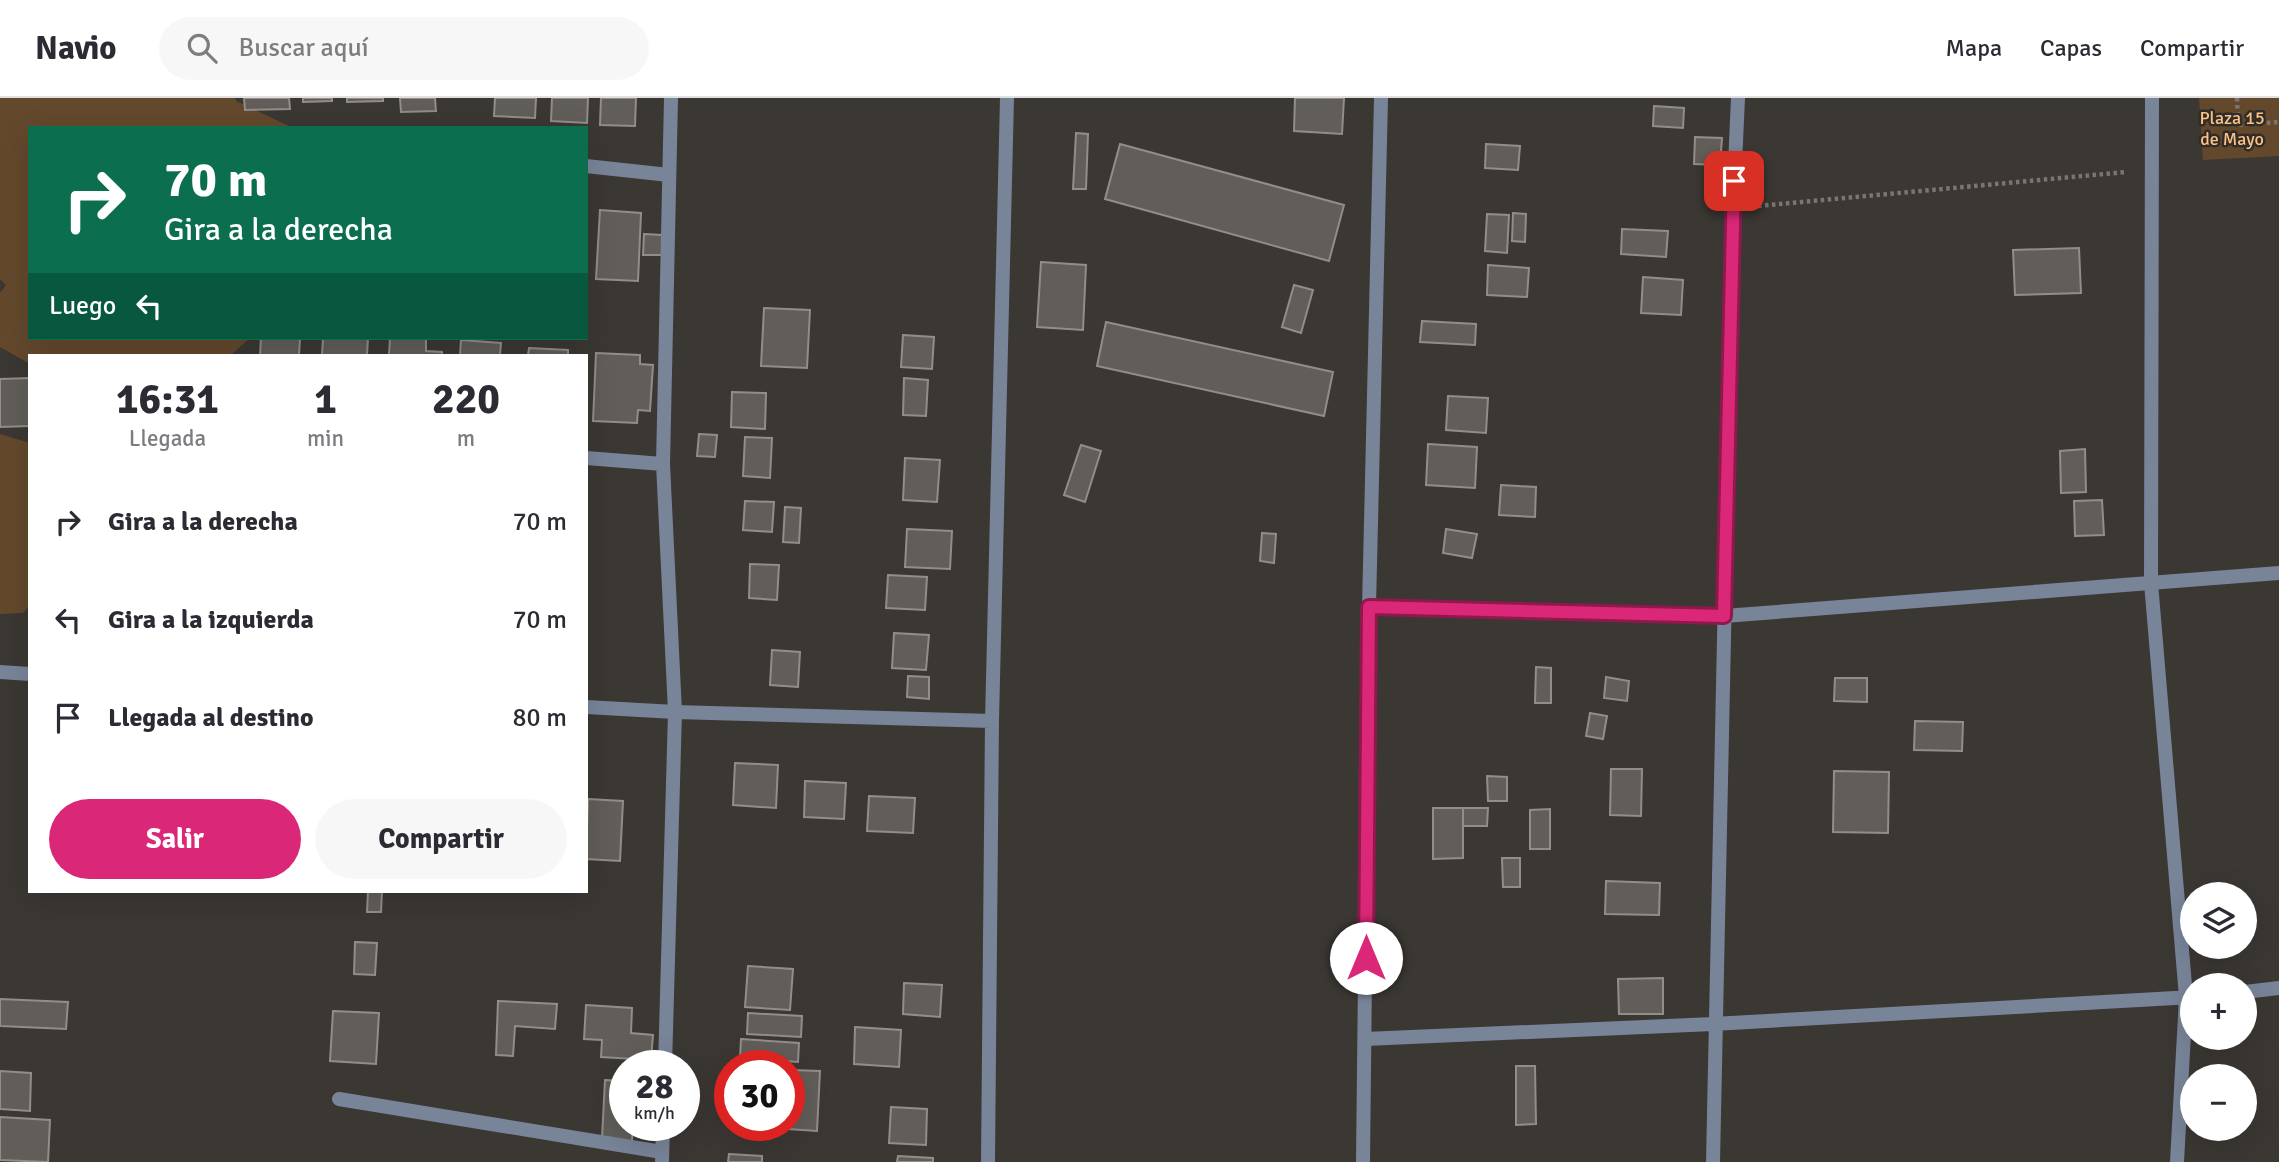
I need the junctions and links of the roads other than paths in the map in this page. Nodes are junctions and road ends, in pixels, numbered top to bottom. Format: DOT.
graph roads {
  1 [pos="671,98"];
  2 [pos="1007,98"];
  3 [pos="1381,98"];
  4 [pos="1738,98"];
  5 [pos="2152,98"];
  6 [pos="588,166"];
  7 [pos="669,175"];
  8 [pos="588,458"];
  9 [pos="663,464"];
  10 [pos="2279,573"];
  11 [pos="2151,583"];
  12 [pos="1369,607"];
  13 [pos="1724,616"];
  14 [pos="0,672"];
  15 [pos="28,674"];
  16 [pos="588,707"];
  17 [pos="675,712"];
  18 [pos="992,721"];
  19 [pos="2188,973"];
  20 [pos="2279,988"];
  21 [pos="2257,991"];
  22 [pos="2180,998"];
  23 [pos="1716,1024"];
  24 [pos="1365,1039"];
  25 [pos="665,1050"];
  26 [pos="2186,1050"];
  27 [pos="339,1099"];
  28 [pos="662,1157"];
  29 [pos="988,1162"];
  30 [pos="1363,1162"];
  31 [pos="1713,1162"];
  32 [pos="2177,1162"];
  1 -- 7 [label="street"];
  2 -- 18 [label="street"];
  3 -- 12 [label="street"];
  4 -- 13 [label="street"];
  5 -- 11 [label="street"];
  6 -- 7 [label="street"];
  7 -- 9 [label="street"];
  8 -- 9 [label="street"];
  9 -- 17 [label="street"];
  10 -- 11 [label="street"];
  11 -- 13 [label="street"];
  11 -- 19 [label="street"];
  12 -- 13 [label="street"];
  12 -- 24 [label="street"];
  13 -- 23 [label="street"];
  14 -- 15 [label="street"];
  16 -- 17 [label="street"];
  17 -- 18 [label="street"];
  17 -- 25 [label="street"];
  18 -- 29 [label="street"];
  20 -- 21 [label="street"];
  22 -- 23 [label="street"];
  23 -- 24 [label="street"];
  23 -- 31 [label="street"];
  24 -- 30 [label="street"];
  26 -- 32 [label="street"];
  27 -- 28 [label="street"];
}
